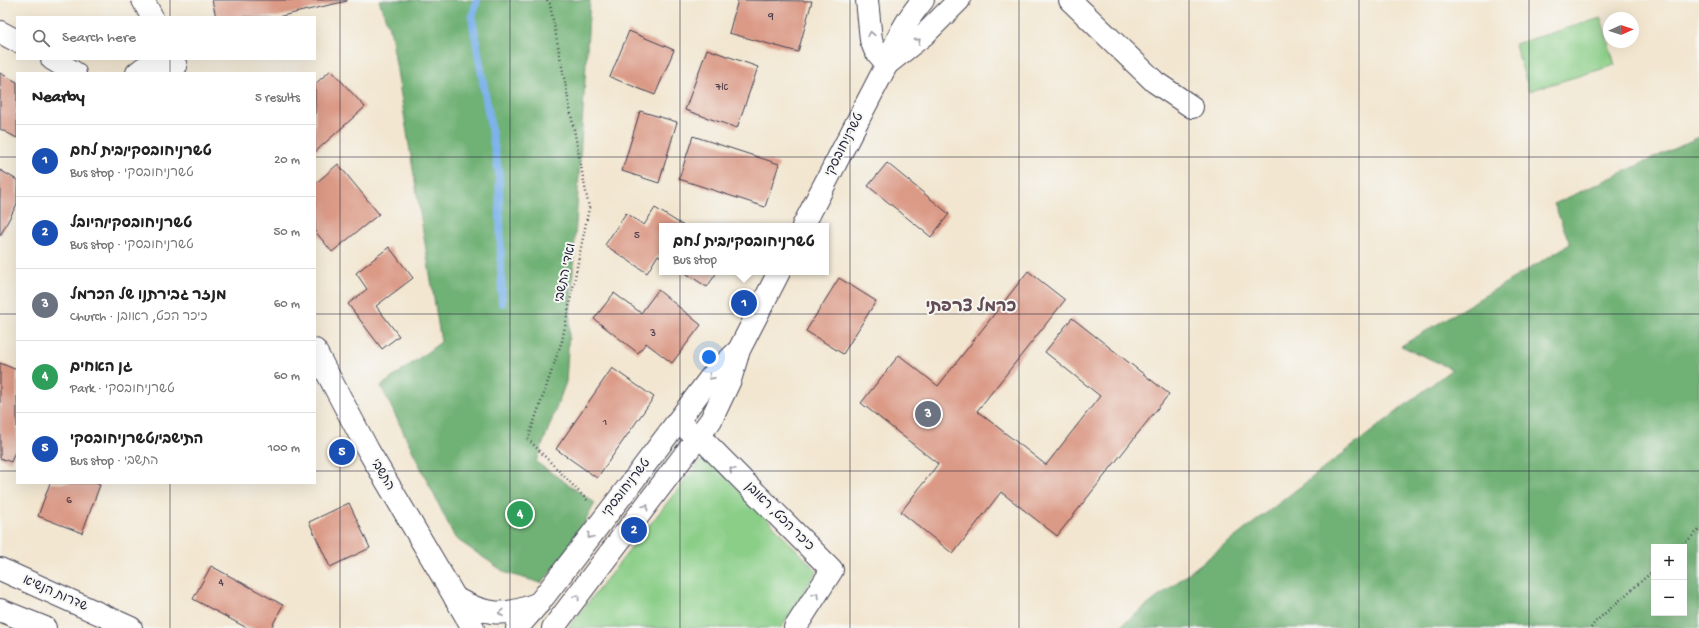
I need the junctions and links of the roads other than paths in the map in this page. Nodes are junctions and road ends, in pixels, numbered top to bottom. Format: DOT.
graph roads {
  1 [pos="143,0"];
  2 [pos="867,0"];
  3 [pos="923,0"];
  4 [pos="959,0"];
  5 [pos="1070,0"];
  6 [pos="151,16"];
  7 [pos="0,32"];
  8 [pos="16,40"];
  9 [pos="54,60"];
  10 [pos="886,64"];
  11 [pos="176,66"];
  12 [pos="73,72"];
  13 [pos="139,72"];
  14 [pos="1192,107"];
  15 [pos="805,223"];
  16 [pos="777,275"];
  17 [pos="739,350"];
  18 [pos="316,352"];
  19 [pos="671,431"];
  20 [pos="700,437"];
  21 [pos="0,569"];
  22 [pos="454,598"];
  23 [pos="539,603"];
  24 [pos="0,610"];
  25 [pos="45,628"];
  26 [pos="131,628"];
  27 [pos="474,628"];
  28 [pos="517,628"];
  29 [pos="553,628"];
  30 [pos="794,628"];
  1 -- 6 [label="street"];
  10 -- 2 [label="street, one-way"];
  3 -- 10 [label="street, טשרניחובסקי"];
  10 -- 4 [label="street, טשרניחובסקי, one-way"];
  5 -- 14 [label="street"];
  7 -- 8 [label="street"];
  9 -- 12 [label="street"];
  10 -- 15 [label="street, טשרניחובסקי"];
  11 -- 13 [label="street"];
  16 -- 17 [label="street, טשרניחובסקי"];
  17 -- 19 [label="street, טשרניחובסקי, one-way"];
  17 -- 20 [label="street, טשרניחובסקי"];
  18 -- 22 [label="street, התשבי"];
  19 -- 20 [label="street, כיכר הכט, ראובן"];
  19 -- 23 [label="street, טשרניחובסקי, one-way"];
  29 -- 20 [label="street, טשרניחובסקי, one-way"];
  30 -- 20 [label="street, כיכר הכט, ראובן, one-way"];
  21 -- 26 [label="street, שדרות הנשיא"];
  23 -- 22 [label="street, one-way"];
  22 -- 27 [label="street, התשבי"];
  23 -- 28 [label="street, טשרניחובסקי"];
  24 -- 25 [label="street"];
}
